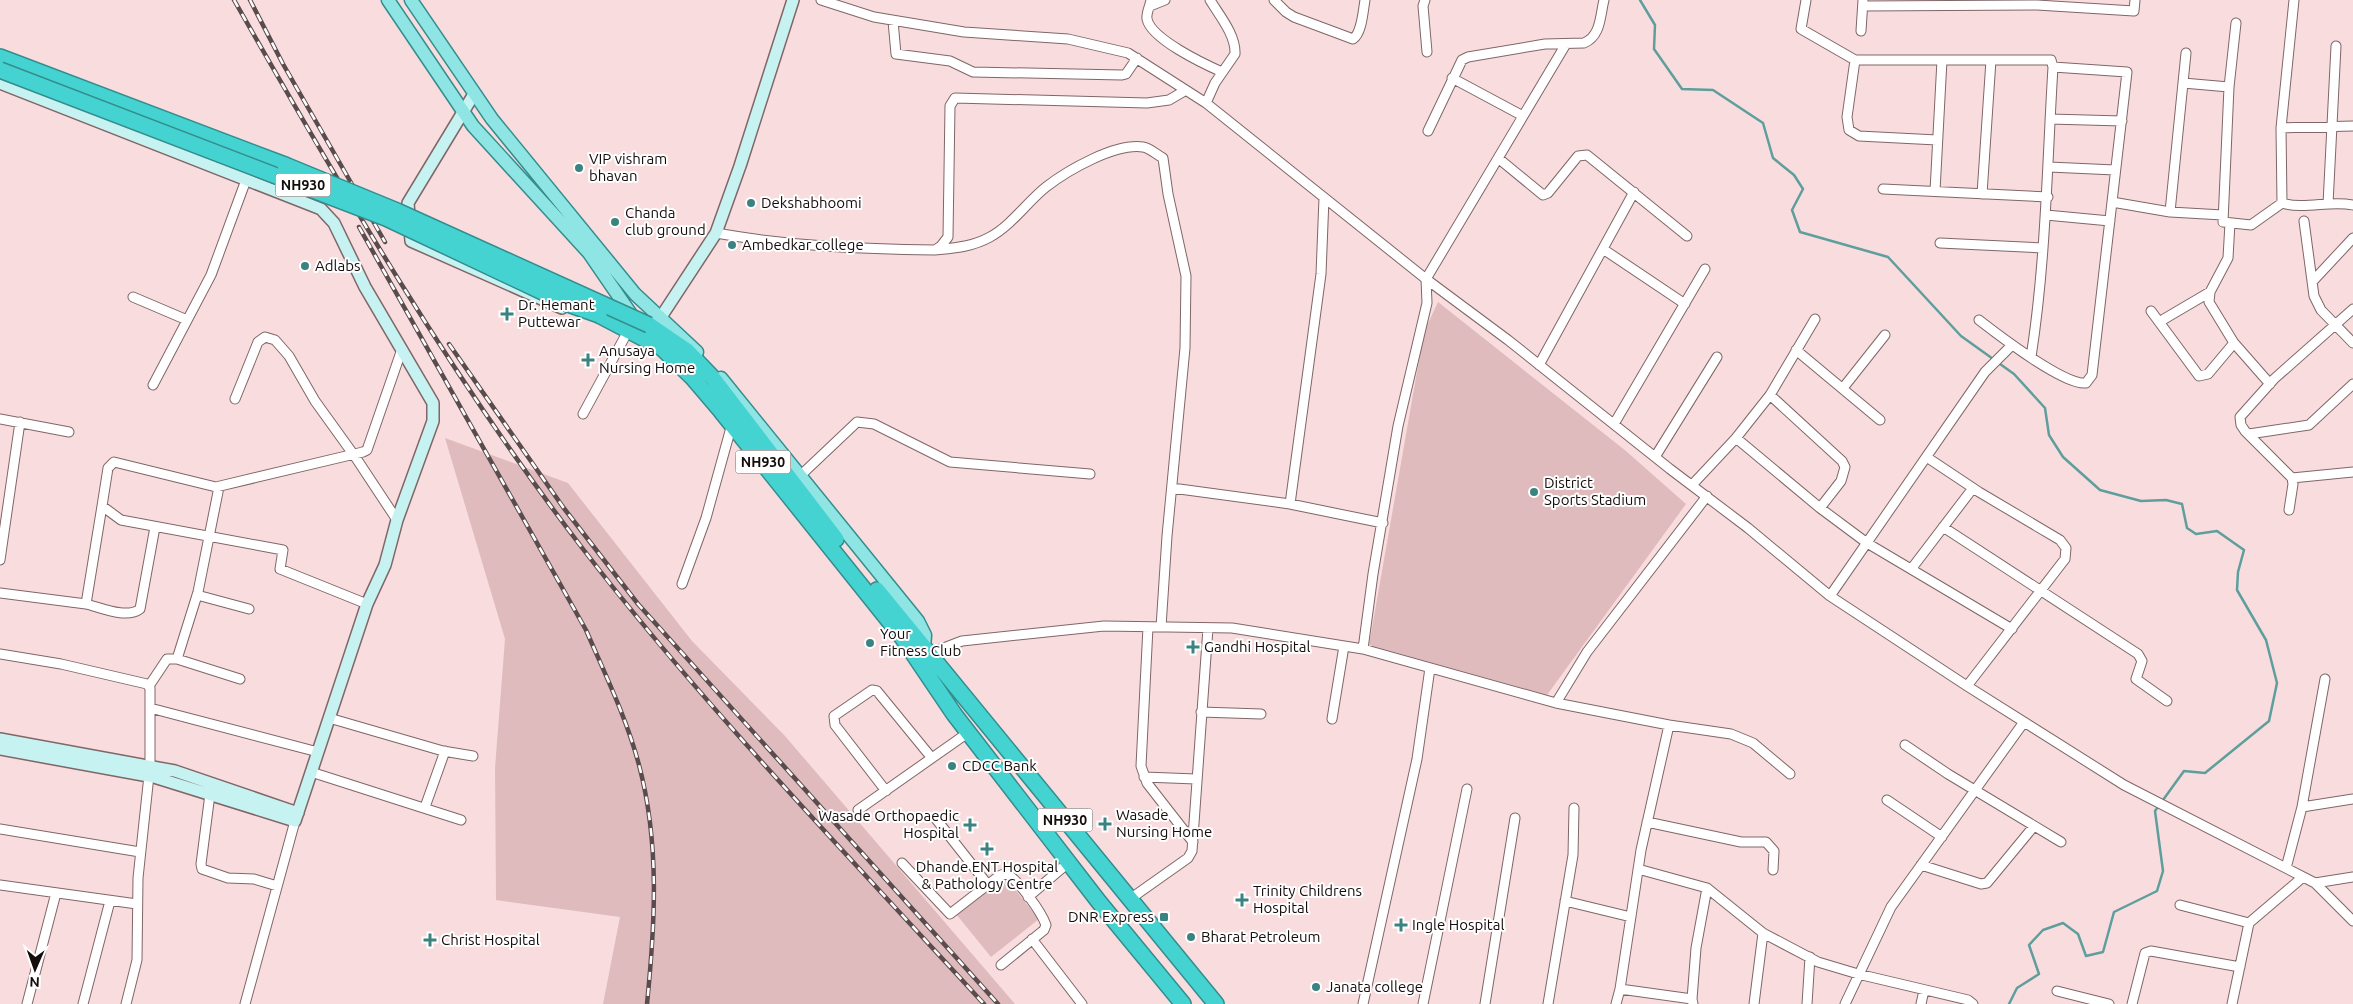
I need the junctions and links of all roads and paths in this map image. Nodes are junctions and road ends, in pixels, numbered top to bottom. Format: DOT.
graph roads {
  1 [pos="388,0"];
  2 [pos="411,0"];
  3 [pos="793,0"];
  4 [pos="821,0"];
  5 [pos="1165,0"];
  6 [pos="1210,0"];
  7 [pos="1274,0"];
  8 [pos="1365,0"];
  9 [pos="1425,0"];
  10 [pos="1604,0"];
  11 [pos="1806,0"];
  12 [pos="2135,0"];
  13 [pos="2294,0"];
  14 [pos="1151,3"];
  15 [pos="1863,3"];
  16 [pos="1911,3"];
  17 [pos="2008,3"];
  18 [pos="1964,4"];
  19 [pos="893,20"];
  20 [pos="2236,23"];
  21 [pos="1862,31"];
  22 [pos="1566,44"];
  23 [pos="2336,46"];
  24 [pos="1426,52"];
  25 [pos="2186,53"];
  26 [pos="447,54"];
  27 [pos="0,57"];
  28 [pos="1137,58"];
  29 [pos="1856,60"];
  30 [pos="1942,60"];
  31 [pos="1991,60"];
  32 [pos="431,64"];
  33 [pos="2053,67"];
  34 [pos="0,70"];
  35 [pos="1222,72"];
  36 [pos="1452,78"];
  37 [pos="0,83"];
  38 [pos="2184,83"];
  39 [pos="2229,87"];
  40 [pos="1186,90"];
  41 [pos="474,94"];
  42 [pos="1206,103"];
  43 [pos="463,112"];
  44 [pos="1523,116"];
  45 [pos="2050,119"];
  46 [pos="2122,121"];
  47 [pos="2334,126"];
  48 [pos="2353,126"];
  49 [pos="2281,128"];
  50 [pos="1428,131"];
  51 [pos="1937,140"];
  52 [pos="1498,158"];
  53 [pos="2049,167"];
  54 [pos="2115,170"];
  55 [pos="246,180"];
  56 [pos="1884,189"];
  57 [pos="1634,192"];
  58 [pos="1935,192"];
  59 [pos="1982,194"];
  60 [pos="2048,196"];
  61 [pos="1324,198"];
  62 [pos="2112,202"];
  63 [pos="2282,203"];
  64 [pos="2328,204"];
  65 [pos="2353,206"];
  66 [pos="2170,212"];
  67 [pos="2046,215"];
  68 [pos="2223,215"];
  69 [pos="2110,221"];
  70 [pos="2304,221"];
  71 [pos="2230,223"];
  72 [pos="716,233"];
  73 [pos="1687,236"];
  74 [pos="2353,238"];
  75 [pos="1940,244"];
  76 [pos="1603,248"];
  77 [pos="2043,248"];
  78 [pos="935,250"];
  79 [pos="1705,269"];
  80 [pos="1426,279"];
  81 [pos="2312,282"];
  82 [pos="2210,292"];
  83 [pos="133,297"];
  84 [pos="1685,304"];
  85 [pos="2353,309"];
  86 [pos="2151,311"];
  87 [pos="661,317"];
  88 [pos="187,320"];
  89 [pos="1815,320"];
  90 [pos="1979,320"];
  91 [pos="2159,322"];
  92 [pos="2336,326"];
  93 [pos="622,327"];
  94 [pos="1885,335"];
  95 [pos="648,341"];
  96 [pos="2234,342"];
  97 [pos="2353,343"];
  98 [pos="2011,346"];
  99 [pos="402,349"];
  100 [pos="1796,350"];
  101 [pos="1717,357"];
  102 [pos="2030,357"];
  103 [pos="1539,365"];
  104 [pos="2270,384"];
  105 [pos="2353,384"];
  106 [pos="153,385"];
  107 [pos="1842,388"];
  108 [pos="1770,395"];
  109 [pos="235,399"];
  110 [pos="583,414"];
  111 [pos="0,419"];
  112 [pos="1880,420"];
  113 [pos="20,422"];
  114 [pos="732,424"];
  115 [pos="1614,424"];
  116 [pos="69,432"];
  117 [pos="2249,434"];
  118 [pos="1736,438"];
  119 [pos="353,454"];
  120 [pos="1655,457"];
  121 [pos="1928,458"];
  122 [pos="2353,472"];
  123 [pos="1090,474"];
  124 [pos="801,475"];
  125 [pos="2292,478"];
  126 [pos="1692,485"];
  127 [pos="219,487"];
  128 [pos="1172,488"];
  129 [pos="1973,488"];
  130 [pos="1706,496"];
  131 [pos="1290,504"];
  132 [pos="4,506"];
  133 [pos="102,506"];
  134 [pos="1820,508"];
  135 [pos="2289,510"];
  136 [pos="397,520"];
  137 [pos="1383,523"];
  138 [pos="155,527"];
  139 [pos="1943,527"];
  140 [pos="209,536"];
  141 [pos="1867,543"];
  142 [pos="0,560"];
  143 [pos="1912,568"];
  144 [pos="682,584"];
  145 [pos="2042,591"];
  146 [pos="0,593"];
  147 [pos="197,595"];
  148 [pos="1830,596"];
  149 [pos="86,604"];
  150 [pos="367,604"];
  151 [pos="250,609"];
  152 [pos="1148,626"];
  153 [pos="1161,627"];
  154 [pos="1208,628"];
  155 [pos="2012,629"];
  156 [pos="1344,646"];
  157 [pos="1363,649"];
  158 [pos="926,651"];
  159 [pos="0,654"];
  160 [pos="176,659"];
  161 [pos="1430,668"];
  162 [pos="240,678"];
  163 [pos="2325,679"];
  164 [pos="149,686"];
  165 [pos="1967,686"];
  166 [pos="2167,701"];
  167 [pos="1556,703"];
  168 [pos="150,708"];
  169 [pos="1201,712"];
  170 [pos="1261,714"];
  171 [pos="329,718"];
  172 [pos="1332,719"];
  173 [pos="2024,722"];
  174 [pos="1668,725"];
  175 [pos="968,732"];
  176 [pos="0,739"];
  177 [pos="1905,745"];
  178 [pos="0,749"];
  179 [pos="445,751"];
  180 [pos="318,752"];
  181 [pos="48,753"];
  182 [pos="473,756"];
  183 [pos="931,757"];
  184 [pos="149,771"];
  185 [pos="312,772"];
  186 [pos="1790,774"];
  187 [pos="1144,777"];
  188 [pos="1196,779"];
  189 [pos="1467,789"];
  190 [pos="1976,790"];
  191 [pos="886,791"];
  192 [pos="210,794"];
  193 [pos="2353,799"];
  194 [pos="1887,800"];
  195 [pos="2302,807"];
  196 [pos="425,808"];
  197 [pos="1574,808"];
  198 [pos="858,810"];
  199 [pos="297,817"];
  200 [pos="1515,818"];
  201 [pos="936,819"];
  202 [pos="461,820"];
  203 [pos="1647,822"];
  204 [pos="2034,826"];
  205 [pos="0,830"];
  206 [pos="1942,837"];
  207 [pos="1193,842"];
  208 [pos="2061,842"];
  209 [pos="140,852"];
  210 [pos="902,863"];
  211 [pos="1068,863"];
  212 [pos="1921,865"];
  213 [pos="2286,868"];
  214 [pos="1638,869"];
  215 [pos="1773,870"];
  216 [pos="2303,877"];
  217 [pos="2353,877"];
  218 [pos="2315,883"];
  219 [pos="0,885"];
  220 [pos="988,885"];
  221 [pos="277,886"];
  222 [pos="1707,888"];
  223 [pos="56,893"];
  224 [pos="1028,897"];
  225 [pos="1130,899"];
  226 [pos="110,901"];
  227 [pos="1566,901"];
  228 [pos="137,904"];
  229 [pos="2180,905"];
  230 [pos="1631,917"];
  231 [pos="2353,921"];
  232 [pos="2249,923"];
  233 [pos="1763,933"];
  234 [pos="1032,939"];
  235 [pos="1810,958"];
  236 [pos="1001,966"];
  237 [pos="2240,967"];
  238 [pos="1858,974"];
  239 [pos="1620,989"];
  240 [pos="1924,990"];
  241 [pos="2057,991"];
  242 [pos="1692,1001"];
  243 [pos="27,1004"];
  244 [pos="83,1004"];
  245 [pos="126,1004"];
  246 [pos="244,1004"];
  247 [pos="1082,1004"];
  248 [pos="1183,1004"];
  249 [pos="1216,1004"];
  250 [pos="1363,1004"];
  251 [pos="1424,1004"];
  252 [pos="1485,1004"];
  253 [pos="1548,1004"];
  254 [pos="1616,1004"];
  255 [pos="1754,1004"];
  256 [pos="1807,1004"];
  257 [pos="1845,1004"];
  258 [pos="1921,1004"];
  259 [pos="1973,1004"];
  260 [pos="2109,1004"];
  261 [pos="2132,1004"];
  262 [pos="2232,1004"];
  1 -- 32 [label="main road"];
  2 -- 26 [label="main road"];
  3 -- 72 [label="street"];
  4 -- 19 [label="street"];
  5 -- 14 [label="street"];
  6 -- 35 [label="street"];
  7 -- 8 [label="street"];
  9 -- 24 [label="street"];
  10 -- 22 [label="street"];
  11 -- 29 [label="street"];
  12 -- 17 [label="street"];
  13 -- 49 [label="street"];
  14 -- 35 [label="street"];
  15 -- 16 [label="street"];
  15 -- 21 [label="street"];
  16 -- 18 [label="street"];
  17 -- 18 [label="street"];
  19 -- 28 [label="street"];
  19 -- 28 [label="street"];
  20 -- 39 [label="street"];
  22 -- 36 [label="street"];
  22 -- 44 [label="street"];
  23 -- 47 [label="street"];
  25 -- 38 [label="street"];
  26 -- 32 [label="main road"];
  26 -- 41 [label="main road"];
  27 -- 158 [label="highway, NH930, bridge"];
  28 -- 40 [label="street"];
  29 -- 30 [label="street"];
  29 -- 51 [label="street"];
  30 -- 31 [label="street"];
  30 -- 51 [label="street"];
  31 -- 33 [label="street"];
  31 -- 59 [label="street"];
  32 -- 43 [label="main road"];
  33 -- 45 [label="street"];
  33 -- 46 [label="street"];
  34 -- 93 [label="highway, NH930, bridge"];
  35 -- 42 [label="street"];
  36 -- 44 [label="street"];
  36 -- 50 [label="street"];
  37 -- 55 [label="street"];
  38 -- 39 [label="street"];
  38 -- 66 [label="street"];
  39 -- 68 [label="street"];
  40 -- 42 [label="street"];
  40 -- 78 [label="street"];
  41 -- 43 [label="street"];
  41 -- 87 [label="main road"];
  42 -- 61 [label="street"];
  43 -- 93 [label="street"];
  43 -- 95 [label="main road"];
  44 -- 52 [label="street"];
  45 -- 46 [label="street"];
  45 -- 53 [label="street"];
  46 -- 54 [label="street"];
  47 -- 48 [label="street"];
  47 -- 49 [label="street"];
  47 -- 64 [label="street"];
  49 -- 63 [label="street"];
  51 -- 58 [label="street"];
  52 -- 57 [label="street"];
  52 -- 80 [label="street"];
  53 -- 54 [label="street"];
  53 -- 60 [label="street"];
  54 -- 62 [label="street"];
  55 -- 88 [label="street"];
  55 -- 99 [label="street"];
  56 -- 58 [label="street"];
  57 -- 73 [label="street"];
  57 -- 76 [label="street"];
  58 -- 59 [label="street"];
  59 -- 60 [label="street"];
  60 -- 67 [label="street"];
  61 -- 80 [label="street"];
  61 -- 131 [label="street"];
  62 -- 66 [label="street"];
  62 -- 69 [label="street"];
  63 -- 64 [label="street"];
  63 -- 71 [label="street"];
  64 -- 65 [label="street"];
  66 -- 68 [label="street"];
  67 -- 69 [label="street"];
  67 -- 77 [label="street"];
  68 -- 71 [label="street"];
  69 -- 102 [label="street"];
  70 -- 81 [label="street"];
  71 -- 82 [label="street"];
  72 -- 78 [label="street"];
  72 -- 87 [label="street"];
  74 -- 81 [label="street"];
  75 -- 77 [label="street"];
  76 -- 84 [label="street"];
  76 -- 103 [label="street"];
  77 -- 102 [label="street"];
  78 -- 128 [label="street"];
  79 -- 84 [label="street"];
  80 -- 103 [label="street"];
  80 -- 137 [label="street"];
  81 -- 92 [label="street"];
  82 -- 91 [label="street"];
  82 -- 96 [label="street"];
  83 -- 88 [label="street"];
  84 -- 115 [label="street"];
  85 -- 92 [label="street"];
  86 -- 91 [label="street"];
  87 -- 124 [label="main road"];
  88 -- 106 [label="street"];
  89 -- 100 [label="street"];
  90 -- 98 [label="street"];
  91 -- 96 [label="street"];
  92 -- 97 [label="street"];
  92 -- 104 [label="street"];
  93 -- 95 [label="highway, NH930"];
  93 -- 110 [label="street"];
  94 -- 107 [label="street"];
  95 -- 114 [label="highway, NH930"];
  96 -- 104 [label="street"];
  98 -- 102 [label="street"];
  98 -- 121 [label="street"];
  99 -- 119 [label="street"];
  99 -- 136 [label="street"];
  100 -- 107 [label="street"];
  100 -- 108 [label="street"];
  101 -- 120 [label="street"];
  103 -- 115 [label="street"];
  104 -- 117 [label="street"];
  105 -- 117 [label="street"];
  107 -- 112 [label="street"];
  108 -- 118 [label="street"];
  108 -- 134 [label="street"];
  109 -- 119 [label="street"];
  111 -- 113 [label="street"];
  113 -- 116 [label="street"];
  113 -- 132 [label="street"];
  114 -- 144 [label="street"];
  114 -- 175 [label="highway, NH930"];
  115 -- 120 [label="street"];
  117 -- 125 [label="street"];
  118 -- 126 [label="street"];
  118 -- 134 [label="street"];
  119 -- 127 [label="street"];
  119 -- 136 [label="street"];
  120 -- 126 [label="street"];
  121 -- 129 [label="street"];
  121 -- 141 [label="street"];
  122 -- 125 [label="street"];
  123 -- 124 [label="street"];
  124 -- 158 [label="main road"];
  125 -- 135 [label="street"];
  126 -- 130 [label="street"];
  127 -- 133 [label="street"];
  127 -- 140 [label="street"];
  128 -- 131 [label="street"];
  128 -- 153 [label="street"];
  129 -- 139 [label="street"];
  129 -- 145 [label="street"];
  130 -- 148 [label="street"];
  130 -- 167 [label="street"];
  131 -- 137 [label="street"];
  132 -- 142 [label="street"];
  133 -- 138 [label="street"];
  133 -- 149 [label="street"];
  134 -- 141 [label="street"];
  136 -- 150 [label="street"];
  137 -- 157 [label="street"];
  138 -- 140 [label="street"];
  138 -- 149 [label="street"];
  139 -- 143 [label="street"];
  139 -- 145 [label="street"];
  140 -- 147 [label="street"];
  140 -- 150 [label="street"];
  141 -- 143 [label="street"];
  141 -- 148 [label="street"];
  143 -- 155 [label="street"];
  145 -- 155 [label="street"];
  145 -- 166 [label="street"];
  146 -- 149 [label="street"];
  147 -- 151 [label="street"];
  147 -- 160 [label="street"];
  148 -- 165 [label="street"];
  150 -- 171 [label="street"];
  152 -- 153 [label="street"];
  152 -- 158 [label="street"];
  152 -- 187 [label="street"];
  153 -- 154 [label="street"];
  154 -- 156 [label="street"];
  154 -- 169 [label="street"];
  155 -- 165 [label="street"];
  156 -- 157 [label="street"];
  156 -- 172 [label="street"];
  157 -- 161 [label="street"];
  158 -- 225 [label="highway, NH930"];
  159 -- 164 [label="street"];
  160 -- 162 [label="street"];
  160 -- 164 [label="street"];
  161 -- 167 [label="street"];
  161 -- 250 [label="street"];
  163 -- 195 [label="street"];
  164 -- 168 [label="street"];
  165 -- 173 [label="street"];
  167 -- 174 [label="street"];
  168 -- 180 [label="street"];
  168 -- 184 [label="street"];
  169 -- 170 [label="street"];
  169 -- 188 [label="street"];
  171 -- 179 [label="street"];
  171 -- 180 [label="street"];
  173 -- 190 [label="street"];
  173 -- 213 [label="street"];
  174 -- 186 [label="street"];
  174 -- 203 [label="street"];
  175 -- 183 [label="street"];
  175 -- 211 [label="highway, NH930"];
  176 -- 181 [label="street"];
  177 -- 190 [label="street"];
  178 -- 181 [label="street"];
  179 -- 182 [label="street"];
  179 -- 196 [label="street"];
  180 -- 185 [label="street"];
  181 -- 184 [label="street"];
  183 -- 191 [label="street"];
  183 -- 191 [label="street"];
  184 -- 192 [label="street"];
  184 -- 199 [label="street"];
  184 -- 209 [label="street"];
  185 -- 196 [label="street"];
  185 -- 199 [label="street"];
  187 -- 188 [label="street"];
  187 -- 207 [label="street"];
  188 -- 207 [label="street"];
  189 -- 251 [label="street"];
  190 -- 204 [label="street"];
  190 -- 206 [label="street"];
  191 -- 198 [label="street"];
  192 -- 199 [label="street"];
  192 -- 221 [label="street"];
  193 -- 195 [label="street"];
  194 -- 206 [label="street"];
  195 -- 213 [label="street"];
  196 -- 202 [label="street"];
  197 -- 227 [label="street"];
  199 -- 221 [label="street"];
  200 -- 252 [label="street"];
  201 -- 220 [label="street"];
  203 -- 214 [label="street"];
  203 -- 215 [label="street"];
  204 -- 208 [label="street"];
  204 -- 212 [label="street"];
  205 -- 209 [label="street"];
  206 -- 212 [label="street"];
  207 -- 225 [label="street"];
  209 -- 228 [label="street"];
  210 -- 220 [label="street"];
  211 -- 224 [label="street"];
  211 -- 248 [label="highway, NH930"];
  212 -- 238 [label="street"];
  213 -- 216 [label="street"];
  214 -- 222 [label="street"];
  214 -- 230 [label="street"];
  216 -- 218 [label="street"];
  216 -- 232 [label="street"];
  217 -- 218 [label="street"];
  218 -- 231 [label="street"];
  219 -- 223 [label="street"];
  220 -- 224 [label="street"];
  221 -- 246 [label="street"];
  222 -- 233 [label="street"];
  222 -- 242 [label="street"];
  223 -- 226 [label="street"];
  223 -- 243 [label="street"];
  224 -- 234 [label="street"];
  225 -- 249 [label="highway, NH930"];
  226 -- 228 [label="street"];
  226 -- 244 [label="street"];
  227 -- 230 [label="street"];
  227 -- 253 [label="street"];
  228 -- 245 [label="street"];
  229 -- 232 [label="street"];
  230 -- 239 [label="street"];
  232 -- 237 [label="street"];
  233 -- 235 [label="street"];
  233 -- 255 [label="street"];
  234 -- 236 [label="street"];
  234 -- 247 [label="street"];
  235 -- 238 [label="street"];
  235 -- 256 [label="street"];
  237 -- 261 [label="street"];
  237 -- 262 [label="street"];
  238 -- 240 [label="street"];
  238 -- 257 [label="street"];
  239 -- 242 [label="street"];
  239 -- 254 [label="street"];
  240 -- 258 [label="street"];
  240 -- 259 [label="street"];
  241 -- 260 [label="street"];
}
